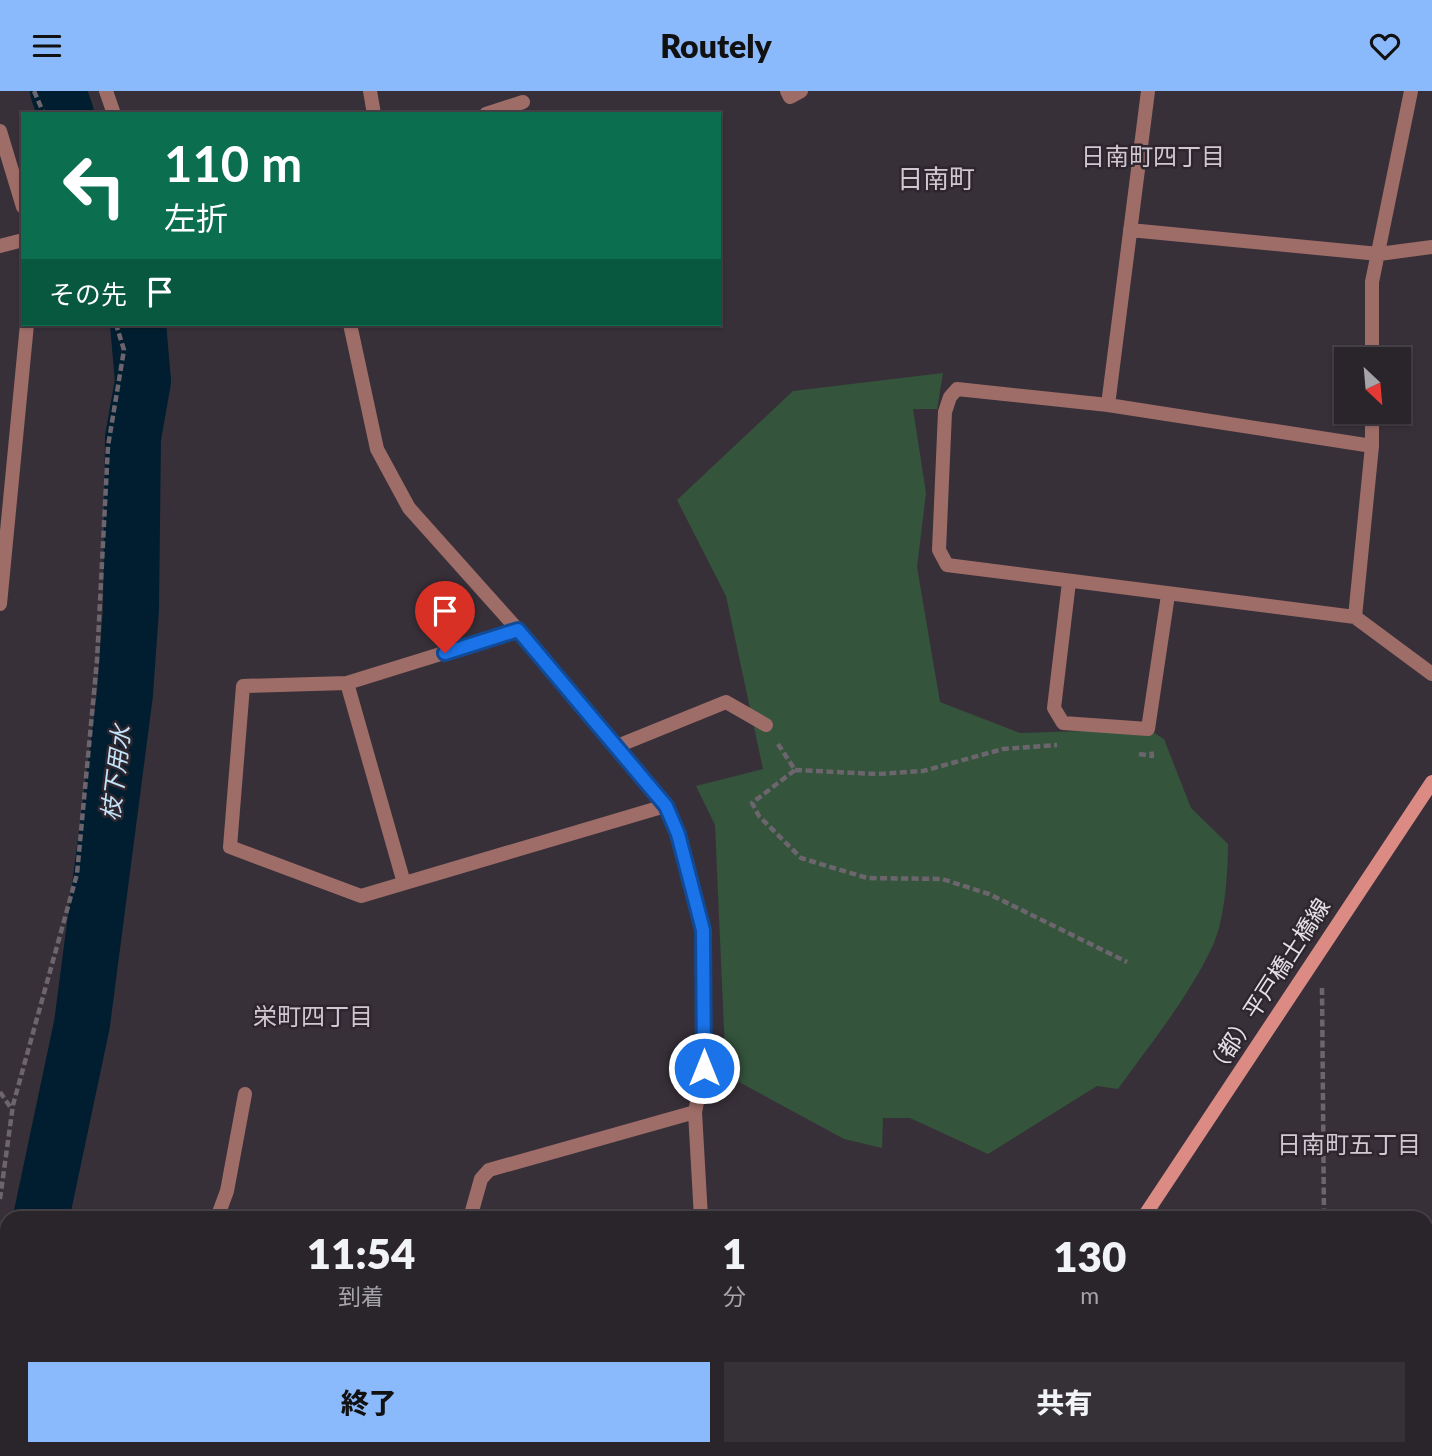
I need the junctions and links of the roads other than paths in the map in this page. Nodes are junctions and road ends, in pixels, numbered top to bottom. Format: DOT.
graph roads {
  1 [pos="106,91"];
  2 [pos="370,91"];
  3 [pos="787,91"];
  4 [pos="801,91"];
  5 [pos="1148,91"];
  6 [pos="1411,91"];
  7 [pos="523,102"];
  8 [pos="113,112"];
  9 [pos="374,112"];
  10 [pos="492,112"];
  11 [pos="0,131"];
  12 [pos="21,200"];
  13 [pos="1130,230"];
  14 [pos="21,241"];
  15 [pos="0,246"];
  16 [pos="1432,247"];
  17 [pos="1379,254"];
  18 [pos="27,326"];
  19 [pos="350,326"];
  20 [pos="1372,347"];
  21 [pos="1108,405"];
  22 [pos="1372,424"];
  23 [pos="1371,446"];
  24 [pos="6,496"];
  25 [pos="1069,582"];
  26 [pos="1168,595"];
  27 [pos="0,604"];
  28 [pos="1355,617"];
  29 [pos="518,630"];
  30 [pos="1432,674"];
  31 [pos="347,683"];
  32 [pos="766,725"];
  33 [pos="615,747"];
  34 [pos="1432,782"];
  35 [pos="666,806"];
  36 [pos="404,883"];
  37 [pos="245,1094"];
  38 [pos="695,1112"];
  39 [pos="220,1211"];
  40 [pos="472,1211"];
  41 [pos="701,1211"];
  42 [pos="1148,1211"];
  1 -- 8 [label="street"];
  2 -- 9 [label="street"];
  3 -- 4 [label="street"];
  5 -- 13 [label="street"];
  6 -- 17 [label="street"];
  7 -- 10 [label="street"];
  11 -- 12 [label="street"];
  13 -- 17 [label="street"];
  13 -- 21 [label="street"];
  14 -- 15 [label="street"];
  16 -- 17 [label="street"];
  17 -- 20 [label="street"];
  18 -- 24 [label="street"];
  19 -- 29 [label="street"];
  21 -- 23 [label="street"];
  21 -- 25 [label="street"];
  22 -- 23 [label="street"];
  23 -- 28 [label="street"];
  24 -- 27 [label="street"];
  25 -- 26 [label="street"];
  25 -- 26 [label="street"];
  26 -- 28 [label="street"];
  28 -- 30 [label="street"];
  29 -- 31 [label="street"];
  29 -- 33 [label="street"];
  31 -- 36 [label="street"];
  31 -- 36 [label="street"];
  32 -- 33 [label="street"];
  33 -- 35 [label="street"];
  34 -- 42 [label="street, （都）平戸橋土橋線"];
  35 -- 36 [label="street"];
  35 -- 38 [label="street"];
  37 -- 39 [label="street"];
  38 -- 40 [label="street"];
  38 -- 41 [label="street"];
}
